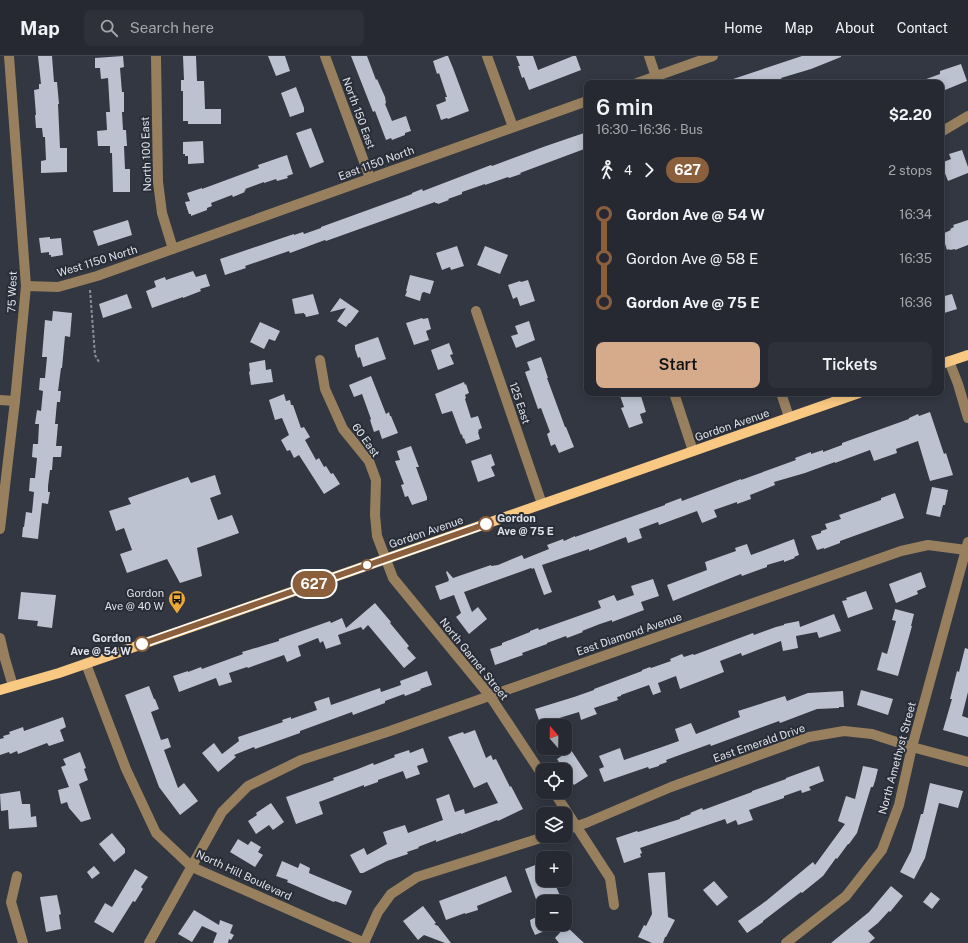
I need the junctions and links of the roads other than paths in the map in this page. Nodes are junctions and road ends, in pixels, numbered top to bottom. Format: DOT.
graph roads {
  1 [pos="9,56"];
  2 [pos="156,56"];
  3 [pos="325,56"];
  4 [pos="487,56"];
  5 [pos="649,56"];
  6 [pos="713,56"];
  7 [pos="657,80"];
  8 [pos="584,102"];
  9 [pos="968,116"];
  10 [pos="513,127"];
  11 [pos="944,130"];
  12 [pos="370,178"];
  13 [pos="173,248"];
  14 [pos="26,286"];
  15 [pos="476,310"];
  16 [pos="968,355"];
  17 [pos="320,360"];
  18 [pos="945,362"];
  19 [pos="675,396"];
  20 [pos="782,396"];
  21 [pos="850,396"];
  22 [pos="0,400"];
  23 [pos="15,401"];
  24 [pos="789,417"];
  25 [pos="968,418"];
  26 [pos="693,451"];
  27 [pos="542,504"];
  28 [pos="0,529"];
  29 [pos="967,546"];
  30 [pos="386,559"];
  31 [pos="0,638"];
  32 [pos="86,664"];
  33 [pos="13,686"];
  34 [pos="0,690"];
  35 [pos="490,696"];
  36 [pos="912,747"];
  37 [pos="968,762"];
  38 [pos="536,765"];
  39 [pos="558,799"];
  40 [pos="576,827"];
  41 [pos="572,828"];
  42 [pos="536,839"];
  43 [pos="192,867"];
  44 [pos="16,876"];
  45 [pos="614,905"];
  46 [pos="23,943"];
  47 [pos="149,943"];
  48 [pos="365,943"];
  49 [pos="786,943"];
  1 -- 14 [label="street, 75 West"];
  2 -- 13 [label="street, North 100 East"];
  3 -- 12 [label="street, North 150 East"];
  4 -- 10 [label="street"];
  5 -- 7 [label="street"];
  6 -- 7 [label="street"];
  8 -- 10 [label="street, East 1150 North"];
  9 -- 11 [label="street"];
  10 -- 12 [label="street, East 1150 North"];
  12 -- 13 [label="street, East 1150 North"];
  13 -- 14 [label="street, West 1150 North"];
  14 -- 23 [label="street, 75 West"];
  15 -- 27 [label="street, 125 East"];
  16 -- 18 [label="main road"];
  17 -- 30 [label="street, 60 East"];
  18 -- 25 [label="street"];
  19 -- 26 [label="street"];
  20 -- 24 [label="street"];
  21 -- 24 [label="main road, Gordon Avenue"];
  22 -- 23 [label="street"];
  23 -- 28 [label="street, 75 West"];
  24 -- 26 [label="main road, Gordon Avenue"];
  26 -- 27 [label="main road, Gordon Avenue"];
  27 -- 30 [label="main road, Gordon Avenue"];
  29 -- 35 [label="street, East Diamond Avenue"];
  29 -- 36 [label="street, North Amethyst Street"];
  30 -- 32 [label="main road, Gordon Avenue"];
  30 -- 35 [label="street, North Garnet Street"];
  31 -- 33 [label="street"];
  32 -- 33 [label="main road, Gordon Avenue"];
  32 -- 43 [label="street, North Hill Boulevard"];
  33 -- 34 [label="main road, Gordon Avenue"];
  35 -- 38 [label="street, North Garnet Street"];
  35 -- 43 [label="street, East Diamond Avenue"];
  36 -- 37 [label="street, East Emerald Drive"];
  36 -- 40 [label="street, East Emerald Drive"];
  36 -- 49 [label="street, North Amethyst Street"];
  39 -- 40 [label="street"];
  40 -- 41 [label="street, East Emerald Drive"];
  40 -- 45 [label="street"];
  42 -- 48 [label="street"];
  43 -- 47 [label="street, East Diamond Avenue"];
  43 -- 48 [label="street, North Hill Boulevard"];
  44 -- 46 [label="street"];
}
